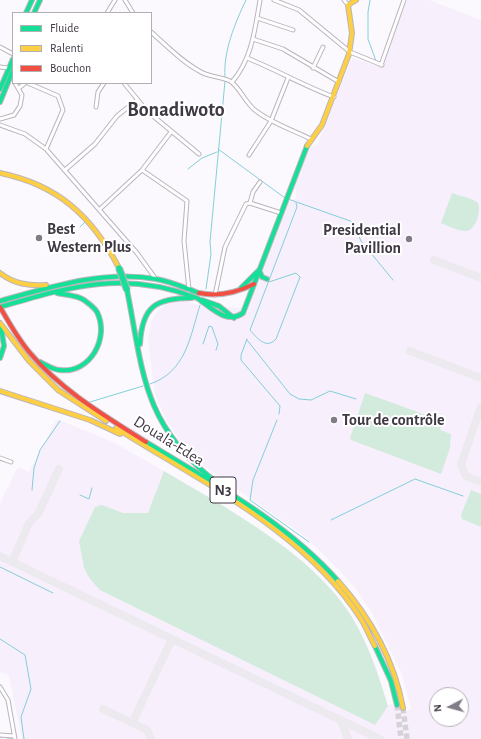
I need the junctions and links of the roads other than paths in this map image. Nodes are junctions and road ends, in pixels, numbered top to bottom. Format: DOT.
graph roads {
  1 [pos="32,0"];
  2 [pos="40,0"];
  3 [pos="44,0"];
  4 [pos="115,0"];
  5 [pos="125,0"];
  6 [pos="260,0"];
  7 [pos="274,0"];
  8 [pos="356,0"];
  9 [pos="404,0"];
  10 [pos="346,3"];
  11 [pos="26,12"];
  12 [pos="34,12"];
  13 [pos="38,12"];
  14 [pos="108,12"];
  15 [pos="132,12"];
  16 [pos="257,18"];
  17 [pos="293,30"];
  18 [pos="152,33"];
  19 [pos="253,40"];
  20 [pos="0,47"];
  21 [pos="323,47"];
  22 [pos="350,52"];
  23 [pos="12,53"];
  24 [pos="247,58"];
  25 [pos="0,67"];
  26 [pos="313,68"];
  27 [pos="11,69"];
  28 [pos="288,78"];
  29 [pos="12,79"];
  30 [pos="2,82"];
  31 [pos="232,82"];
  32 [pos="339,82"];
  33 [pos="16,84"];
  34 [pos="24,84"];
  35 [pos="30,84"];
  36 [pos="103,84"];
  37 [pos="125,84"];
  38 [pos="19,88"];
  39 [pos="0,89"];
  40 [pos="334,97"];
  41 [pos="137,100"];
  42 [pos="0,102"];
  43 [pos="96,107"];
  44 [pos="0,119"];
  45 [pos="271,121"];
  46 [pos="0,125"];
  47 [pos="171,132"];
  48 [pos="311,139"];
  49 [pos="46,149"];
  50 [pos="199,154"];
  51 [pos="249,155"];
  52 [pos="65,170"];
  53 [pos="142,170"];
  54 [pos="0,173"];
  55 [pos="260,182"];
  56 [pos="250,203"];
  57 [pos="98,210"];
  58 [pos="281,213"];
  59 [pos="260,268"];
  60 [pos="0,273"];
  61 [pos="267,279"];
  62 [pos="156,280"];
  63 [pos="69,282"];
  64 [pos="254,284"];
  65 [pos="189,292"];
  66 [pos="234,292"];
  67 [pos="49,293"];
  68 [pos="215,295"];
  69 [pos="199,297"];
  70 [pos="4,302"];
  71 [pos="0,307"];
  72 [pos="0,323"];
  73 [pos="21,343"];
  74 [pos="140,356"];
  75 [pos="0,358"];
  76 [pos="0,391"];
  77 [pos="136,440"];
  78 [pos="0,458"];
  79 [pos="11,462"];
  80 [pos="243,502"];
  81 [pos="0,687"];
  82 [pos="397,705"];
  83 [pos="403,708"];
  84 [pos="0,734"];
  85 [pos="15,737"];
  1 -- 11 [label="main road"];
  2 -- 12 [label="main road"];
  3 -- 13 [label="main road"];
  4 -- 14 [label="street"];
  5 -- 15 [label="street"];
  6 -- 16 [label="street"];
  7 -- 22 [label="street"];
  8 -- 10 [label="main road"];
  9 -- 22 [label="street"];
  10 -- 22 [label="main road"];
  16 -- 17 [label="street"];
  16 -- 19 [label="street"];
  18 -- 31 [label="street"];
  19 -- 24 [label="street"];
  19 -- 26 [label="street"];
  20 -- 23 [label="street"];
  21 -- 26 [label="street"];
  22 -- 32 [label="main road"];
  24 -- 28 [label="street"];
  24 -- 31 [label="street"];
  25 -- 27 [label="street"];
  26 -- 32 [label="street"];
  27 -- 29 [label="main road"];
  27 -- 30 [label="main road"];
  28 -- 40 [label="street"];
  28 -- 45 [label="street"];
  29 -- 42 [label="main road"];
  30 -- 39 [label="main road"];
  31 -- 45 [label="street"];
  32 -- 40 [label="main road"];
  33 -- 38 [label="street"];
  34 -- 38 [label="street"];
  35 -- 49 [label="street"];
  36 -- 43 [label="street"];
  37 -- 41 [label="street"];
  38 -- 44 [label="street"];
  40 -- 48 [label="main road"];
  41 -- 47 [label="street"];
  41 -- 52 [label="street"];
  45 -- 48 [label="street"];
  45 -- 51 [label="street"];
  46 -- 49 [label="street"];
  47 -- 50 [label="street"];
  47 -- 53 [label="street"];
  48 -- 58 [label="main road"];
  49 -- 52 [label="street"];
  52 -- 57 [label="street"];
  53 -- 57 [label="street"];
  53 -- 65 [label="street"];
  54 -- 74 [label="main road, bridge"];
  55 -- 56 [label="street"];
  56 -- 58 [label="street"];
  56 -- 68 [label="street"];
  57 -- 62 [label="street"];
  58 -- 59 [label="main road"];
  59 -- 61 [label="main road"];
  59 -- 64 [label="main road"];
  59 -- 66 [label="main road"];
  60 -- 63 [label="main road"];
  62 -- 63 [label="main road"];
  62 -- 65 [label="main road"];
  63 -- 70 [label="main road"];
  64 -- 66 [label="main road"];
  64 -- 69 [label="main road"];
  65 -- 67 [label="main road"];
  65 -- 69 [label="main road"];
  66 -- 68 [label="main road"];
  67 -- 70 [label="main road"];
  67 -- 73 [label="main road"];
  68 -- 69 [label="main road"];
  69 -- 74 [label="main road"];
  70 -- 71 [label="main road"];
  71 -- 73 [label="main road, Douala-Edea / N3"];
  72 -- 75 [label="main road"];
  72 -- 77 [label="main road, Douala-Edea / N3"];
  73 -- 80 [label="main road, Douala-Edea / N3"];
  74 -- 80 [label="main road"];
  76 -- 77 [label="main road"];
  77 -- 82 [label="main road, Douala-Edea / N3"];
  78 -- 79 [label="street"];
  80 -- 83 [label="main road, Douala-Edea / N3"];
  81 -- 85 [label="street"];
  84 -- 85 [label="street"];
}
